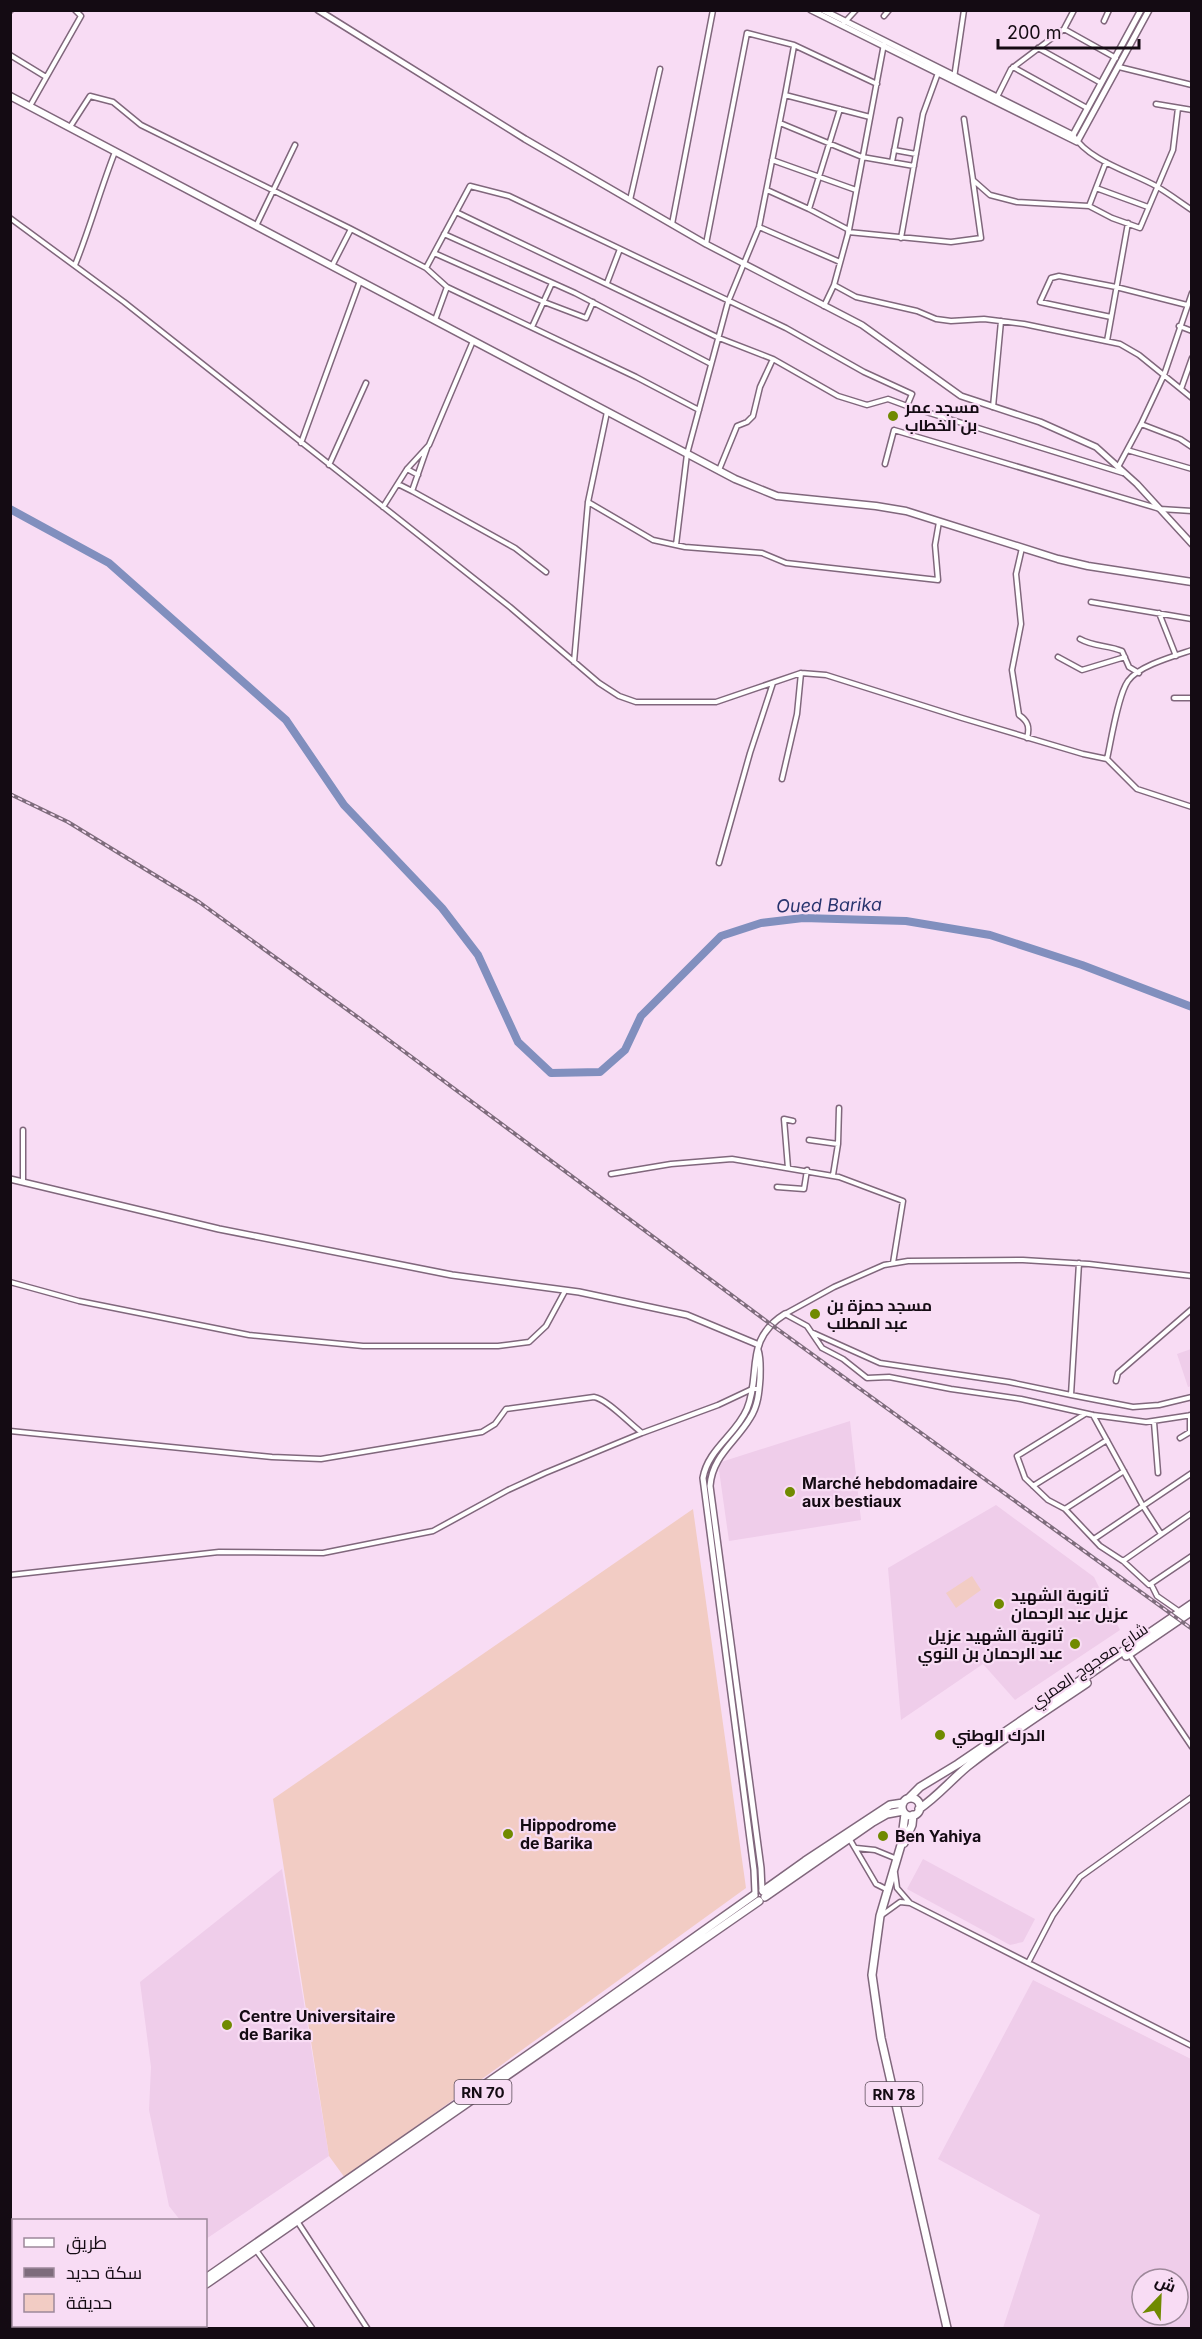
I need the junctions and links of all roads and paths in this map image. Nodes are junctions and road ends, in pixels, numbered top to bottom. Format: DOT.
graph roads {
  1 [pos="75,10"];
  2 [pos="318,10"];
  3 [pos="713,10"];
  4 [pos="811,10"];
  5 [pos="823,10"];
  6 [pos="856,10"];
  7 [pos="889,10"];
  8 [pos="1074,10"];
  9 [pos="1109,10"];
  10 [pos="1141,10"];
  11 [pos="1149,10"];
  12 [pos="963,11"];
  13 [pos="884,16"];
  14 [pos="1104,21"];
  15 [pos="843,23"];
  16 [pos="1064,28"];
  17 [pos="884,44"];
  18 [pos="794,45"];
  19 [pos="1038,48"];
  20 [pos="10,55"];
  21 [pos="1115,57"];
  22 [pos="1120,64"];
  23 [pos="1013,67"];
  24 [pos="660,69"];
  25 [pos="938,73"];
  26 [pos="46,77"];
  27 [pos="953,78"];
  28 [pos="1101,83"];
  29 [pos="876,84"];
  30 [pos="1191,85"];
  31 [pos="785,95"];
  32 [pos="10,96"];
  33 [pos="996,99"];
  34 [pos="1156,104"];
  35 [pos="30,106"];
  36 [pos="1087,108"];
  37 [pos="1178,108"];
  38 [pos="840,109"];
  39 [pos="1191,110"];
  40 [pos="870,117"];
  41 [pos="964,119"];
  42 [pos="900,120"];
  43 [pos="780,123"];
  44 [pos="70,128"];
  45 [pos="1073,135"];
  46 [pos="1077,142"];
  47 [pos="829,144"];
  48 [pos="295,145"];
  49 [pos="894,150"];
  50 [pos="116,152"];
  51 [pos="916,154"];
  52 [pos="862,157"];
  53 [pos="772,159"];
  54 [pos="892,162"];
  55 [pos="1106,162"];
  56 [pos="914,166"];
  57 [pos="819,178"];
  58 [pos="973,180"];
  59 [pos="1156,186"];
  60 [pos="1096,188"];
  61 [pos="767,190"];
  62 [pos="856,190"];
  63 [pos="274,191"];
  64 [pos="630,200"];
  65 [pos="1089,206"];
  66 [pos="1148,207"];
  67 [pos="809,208"];
  68 [pos="1191,210"];
  69 [pos="456,212"];
  70 [pos="10,218"];
  71 [pos="1128,223"];
  72 [pos="672,224"];
  73 [pos="256,226"];
  74 [pos="759,228"];
  75 [pos="351,229"];
  76 [pos="848,231"];
  77 [pos="444,234"];
  78 [pos="901,238"];
  79 [pos="706,244"];
  80 [pos="620,249"];
  81 [pos="434,253"];
  82 [pos="840,262"];
  83 [pos="743,263"];
  84 [pos="75,266"];
  85 [pos="332,266"];
  86 [pos="426,268"];
  87 [pos="360,281"];
  88 [pos="552,282"];
  89 [pos="607,283"];
  90 [pos="834,285"];
  91 [pos="447,286"];
  92 [pos="1116,287"];
  93 [pos="1191,293"];
  94 [pos="544,302"];
  95 [pos="593,302"];
  96 [pos="728,302"];
  97 [pos="1187,305"];
  98 [pos="824,306"];
  99 [pos="1111,317"];
  100 [pos="435,320"];
  101 [pos="1001,321"];
  102 [pos="1179,326"];
  103 [pos="532,327"];
  104 [pos="1191,331"];
  105 [pos="719,338"];
  106 [pos="473,340"];
  107 [pos="1107,341"];
  108 [pos="1191,358"];
  109 [pos="773,359"];
  110 [pos="711,364"];
  111 [pos="1164,375"];
  112 [pos="366,383"];
  113 [pos="1181,389"];
  114 [pos="1191,398"];
  115 [pos="907,406"];
  116 [pos="993,407"];
  117 [pos="699,410"];
  118 [pos="608,411"];
  119 [pos="1141,424"];
  120 [pos="302,443"];
  121 [pos="429,445"];
  122 [pos="1191,447"];
  123 [pos="1127,450"];
  124 [pos="687,454"];
  125 [pos="885,464"];
  126 [pos="329,465"];
  127 [pos="1118,467"];
  128 [pos="407,469"];
  129 [pos="1191,469"];
  130 [pos="719,471"];
  131 [pos="1126,474"];
  132 [pos="418,475"];
  133 [pos="398,484"];
  134 [pos="411,491"];
  135 [pos="588,502"];
  136 [pos="383,507"];
  137 [pos="1160,509"];
  138 [pos="1191,511"];
  139 [pos="939,522"];
  140 [pos="1191,543"];
  141 [pos="676,545"];
  142 [pos="1022,548"];
  143 [pos="546,572"];
  144 [pos="1191,582"];
  145 [pos="1091,602"];
  146 [pos="1159,614"];
  147 [pos="1191,619"];
  148 [pos="1080,639"];
  149 [pos="1191,651"];
  150 [pos="1176,656"];
  151 [pos="1058,657"];
  152 [pos="1125,657"];
  153 [pos="574,662"];
  154 [pos="801,673"];
  155 [pos="1138,673"];
  156 [pos="773,683"];
  157 [pos="1174,698"];
  158 [pos="1191,698"];
  159 [pos="1027,738"];
  160 [pos="1107,759"];
  161 [pos="782,779"];
  162 [pos="1191,807"];
  163 [pos="719,862"];
  164 [pos="838,1108"];
  165 [pos="793,1121"];
  166 [pos="23,1130"];
  167 [pos="809,1140"];
  168 [pos="838,1144"];
  169 [pos="788,1168"];
  170 [pos="807,1170"];
  171 [pos="611,1174"];
  172 [pos="833,1175"];
  173 [pos="10,1179"];
  174 [pos="23,1182"];
  175 [pos="777,1187"];
  176 [pos="893,1263"];
  177 [pos="1079,1263"];
  178 [pos="1191,1276"];
  179 [pos="10,1282"];
  180 [pos="565,1291"];
  181 [pos="1191,1309"];
  182 [pos="784,1314"];
  183 [pos="811,1332"];
  184 [pos="758,1346"];
  185 [pos="1116,1381"];
  186 [pos="752,1389"];
  187 [pos="759,1389"];
  188 [pos="1071,1395"];
  189 [pos="1191,1397"];
  190 [pos="1085,1413"];
  191 [pos="1093,1415"];
  192 [pos="1191,1415"];
  193 [pos="1154,1422"];
  194 [pos="10,1431"];
  195 [pos="642,1433"];
  196 [pos="1180,1438"];
  197 [pos="1107,1440"];
  198 [pos="1124,1471"];
  199 [pos="1158,1473"];
  200 [pos="1191,1473"];
  201 [pos="1033,1486"];
  202 [pos="1143,1506"];
  203 [pos="1065,1509"];
  204 [pos="1191,1514"];
  205 [pos="1161,1534"];
  206 [pos="1094,1539"];
  207 [pos="1191,1556"];
  208 [pos="1123,1561"];
  209 [pos="10,1575"];
  210 [pos="1151,1584"];
  211 [pos="1191,1605"];
  212 [pos="1191,1611"];
  213 [pos="1180,1612"];
  214 [pos="1129,1654"];
  215 [pos="1191,1748"];
  216 [pos="1191,1797"];
  217 [pos="905,1807"];
  218 [pos="919,1809"];
  219 [pos="913,1815"];
  220 [pos="848,1837"];
  221 [pos="855,1848"];
  222 [pos="897,1859"];
  223 [pos="895,1869"];
  224 [pos="888,1890"];
  225 [pos="760,1894"];
  226 [pos="910,1903"];
  227 [pos="880,1916"];
  228 [pos="1028,1963"];
  229 [pos="1191,2046"];
  230 [pos="385,2156"];
  231 [pos="297,2220"];
  232 [pos="255,2249"];
  233 [pos="207,2277"];
  234 [pos="207,2283"];
  235 [pos="312,2328"];
  236 [pos="367,2328"];
  237 [pos="947,2328"];
  1 -- 26 [label="street"];
  2 -- 64 [label="street"];
  3 -- 72 [label="street"];
  4 -- 15 [label="street"];
  5 -- 15 [label="street"];
  6 -- 15 [label="street"];
  7 -- 13 [label="street"];
  8 -- 16 [label="street"];
  9 -- 14 [label="street"];
  10 -- 21 [label="street"];
  11 -- 22 [label="street"];
  12 -- 27 [label="street"];
  15 -- 17 [label="street"];
  16 -- 19 [label="street"];
  16 -- 21 [label="street"];
  17 -- 25 [label="street"];
  17 -- 27 [label="street"];
  17 -- 29 [label="street"];
  18 -- 29 [label="street"];
  18 -- 31 [label="street"];
  18 -- 79 [label="street"];
  19 -- 23 [label="street"];
  19 -- 28 [label="street"];
  20 -- 26 [label="street"];
  21 -- 22 [label="street"];
  21 -- 28 [label="street"];
  22 -- 30 [label="street"];
  22 -- 46 [label="street"];
  23 -- 33 [label="street"];
  23 -- 36 [label="street"];
  24 -- 64 [label="street"];
  25 -- 27 [label="street"];
  25 -- 51 [label="street"];
  26 -- 35 [label="street"];
  27 -- 33 [label="street"];
  28 -- 36 [label="street"];
  29 -- 40 [label="street"];
  31 -- 38 [label="street"];
  31 -- 43 [label="street"];
  32 -- 35 [label="main road"];
  33 -- 45 [label="street"];
  33 -- 46 [label="street"];
  34 -- 37 [label="street"];
  35 -- 44 [label="main road"];
  36 -- 45 [label="street"];
  37 -- 39 [label="street"];
  37 -- 59 [label="street"];
  38 -- 40 [label="street"];
  38 -- 47 [label="street"];
  40 -- 52 [label="street"];
  41 -- 58 [label="street"];
  42 -- 49 [label="street"];
  43 -- 47 [label="street"];
  43 -- 53 [label="street"];
  44 -- 50 [label="main road"];
  44 -- 63 [label="street"];
  45 -- 46 [label="street"];
  46 -- 55 [label="street"];
  47 -- 52 [label="street"];
  47 -- 57 [label="street"];
  48 -- 63 [label="street"];
  49 -- 51 [label="street"];
  49 -- 54 [label="street"];
  50 -- 73 [label="main road"];
  50 -- 84 [label="street"];
  51 -- 56 [label="street"];
  52 -- 54 [label="street"];
  52 -- 62 [label="street"];
  53 -- 57 [label="street"];
  53 -- 61 [label="street"];
  54 -- 56 [label="street"];
  55 -- 59 [label="street"];
  55 -- 60 [label="street"];
  56 -- 78 [label="street"];
  57 -- 62 [label="street"];
  57 -- 67 [label="street"];
  58 -- 65 [label="street"];
  58 -- 78 [label="street"];
  59 -- 66 [label="street"];
  59 -- 68 [label="street"];
  60 -- 65 [label="street"];
  60 -- 66 [label="street"];
  61 -- 67 [label="street"];
  61 -- 74 [label="street"];
  62 -- 76 [label="street"];
  63 -- 73 [label="street"];
  63 -- 75 [label="street"];
  64 -- 72 [label="street"];
  65 -- 71 [label="street"];
  66 -- 71 [label="street"];
  67 -- 76 [label="street"];
  69 -- 77 [label="street"];
  69 -- 80 [label="street"];
  69 -- 89 [label="street"];
  70 -- 84 [label="street"];
  71 -- 92 [label="street"];
  72 -- 79 [label="street"];
  73 -- 85 [label="main road"];
  74 -- 82 [label="street"];
  74 -- 83 [label="street"];
  75 -- 85 [label="street"];
  75 -- 86 [label="street"];
  76 -- 78 [label="street"];
  76 -- 82 [label="street"];
  77 -- 81 [label="street"];
  77 -- 88 [label="street"];
  79 -- 83 [label="street"];
  80 -- 89 [label="street"];
  80 -- 96 [label="street"];
  81 -- 86 [label="street"];
  81 -- 94 [label="street"];
  82 -- 90 [label="street"];
  83 -- 96 [label="street"];
  83 -- 98 [label="street"];
  84 -- 120 [label="street"];
  85 -- 87 [label="main road"];
  86 -- 91 [label="street"];
  87 -- 100 [label="main road"];
  87 -- 120 [label="street"];
  88 -- 94 [label="street"];
  88 -- 95 [label="street"];
  89 -- 105 [label="street"];
  90 -- 98 [label="street"];
  90 -- 101 [label="street"];
  91 -- 100 [label="street"];
  91 -- 103 [label="street"];
  92 -- 97 [label="street"];
  92 -- 99 [label="street"];
  92 -- 99 [label="street"];
  93 -- 97 [label="street"];
  94 -- 95 [label="street"];
  94 -- 103 [label="street"];
  95 -- 110 [label="street"];
  96 -- 105 [label="street"];
  96 -- 115 [label="street"];
  97 -- 102 [label="street"];
  98 -- 116 [label="street"];
  99 -- 107 [label="street"];
  100 -- 106 [label="main road"];
  101 -- 107 [label="street"];
  101 -- 116 [label="street"];
  102 -- 104 [label="street"];
  102 -- 111 [label="street"];
  103 -- 117 [label="street"];
  105 -- 109 [label="street"];
  105 -- 110 [label="street"];
  106 -- 118 [label="main road"];
  106 -- 121 [label="street"];
  107 -- 111 [label="street"];
  108 -- 113 [label="street"];
  109 -- 115 [label="street"];
  109 -- 130 [label="street"];
  110 -- 117 [label="street"];
  111 -- 113 [label="street"];
  111 -- 119 [label="street"];
  112 -- 126 [label="street"];
  113 -- 114 [label="street"];
  115 -- 131 [label="street"];
  116 -- 127 [label="street"];
  117 -- 124 [label="street"];
  118 -- 124 [label="main road"];
  118 -- 135 [label="street"];
  119 -- 122 [label="street"];
  119 -- 123 [label="street"];
  120 -- 126 [label="street"];
  121 -- 128 [label="street"];
  121 -- 132 [label="street"];
  123 -- 127 [label="street"];
  123 -- 129 [label="street"];
  124 -- 130 [label="main road"];
  124 -- 141 [label="street"];
  125 -- 137 [label="street"];
  126 -- 136 [label="street"];
  127 -- 131 [label="street"];
  128 -- 132 [label="street"];
  128 -- 133 [label="street"];
  130 -- 139 [label="main road"];
  131 -- 137 [label="street"];
  132 -- 134 [label="street"];
  133 -- 134 [label="street"];
  133 -- 136 [label="street"];
  134 -- 143 [label="street"];
  135 -- 141 [label="street"];
  135 -- 153 [label="street"];
  136 -- 153 [label="street"];
  137 -- 138 [label="street"];
  137 -- 140 [label="street"];
  139 -- 141 [label="street"];
  139 -- 142 [label="main road"];
  142 -- 144 [label="main road"];
  142 -- 159 [label="street"];
  145 -- 146 [label="street"];
  146 -- 147 [label="street"];
  146 -- 150 [label="street"];
  148 -- 152 [label="street"];
  149 -- 150 [label="street"];
  150 -- 155 [label="street"];
  151 -- 152 [label="street"];
  152 -- 155 [label="street"];
  153 -- 156 [label="street"];
  154 -- 156 [label="street"];
  154 -- 159 [label="street"];
  154 -- 161 [label="street"];
  155 -- 160 [label="street"];
  156 -- 163 [label="street"];
  157 -- 158 [label="street"];
  159 -- 160 [label="street"];
  160 -- 162 [label="street"];
  164 -- 168 [label="street"];
  165 -- 169 [label="street"];
  166 -- 174 [label="street"];
  167 -- 168 [label="street"];
  168 -- 172 [label="street"];
  169 -- 170 [label="street"];
  169 -- 171 [label="street"];
  170 -- 172 [label="street"];
  170 -- 175 [label="street"];
  172 -- 176 [label="street"];
  173 -- 174 [label="street"];
  174 -- 180 [label="street"];
  176 -- 177 [label="street"];
  176 -- 182 [label="street"];
  177 -- 178 [label="street"];
  177 -- 188 [label="street"];
  179 -- 180 [label="street"];
  180 -- 184 [label="street"];
  181 -- 185 [label="street"];
  182 -- 183 [label="street"];
  182 -- 184 [label="street"];
  183 -- 188 [label="street"];
  183 -- 190 [label="street"];
  184 -- 186 [label="street"];
  184 -- 187 [label="street"];
  186 -- 187 [label="street"];
  186 -- 195 [label="street"];
  186 -- 225 [label="street"];
  187 -- 225 [label="street"];
  188 -- 189 [label="street"];
  190 -- 191 [label="street"];
  190 -- 201 [label="street"];
  191 -- 193 [label="street"];
  191 -- 197 [label="street"];
  192 -- 193 [label="street"];
  192 -- 196 [label="street"];
  193 -- 199 [label="street"];
  194 -- 195 [label="street"];
  195 -- 209 [label="street"];
  197 -- 198 [label="street"];
  197 -- 201 [label="street"];
  198 -- 202 [label="street"];
  198 -- 203 [label="street"];
  200 -- 202 [label="street"];
  201 -- 203 [label="street"];
  202 -- 205 [label="street"];
  202 -- 206 [label="street"];
  203 -- 206 [label="street"];
  204 -- 205 [label="street"];
  205 -- 208 [label="street"];
  206 -- 208 [label="street"];
  207 -- 210 [label="street"];
  208 -- 210 [label="street"];
  210 -- 213 [label="street"];
  211 -- 213 [label="main road, شارع معجوج العمري"];
  212 -- 214 [label="main road, شارع معجوج العمري"];
  213 -- 217 [label="main road, شارع معجوج العمري"];
  214 -- 215 [label="street"];
  214 -- 218 [label="main road, شارع معجوج العمري"];
  216 -- 228 [label="street"];
  217 -- 218 [label="main road"];
  217 -- 219 [label="main road"];
  217 -- 220 [label="main road, RN 70"];
  217 -- 220 [label="main road, RN 70"];
  217 -- 222 [label="main road, RN 78"];
  218 -- 219 [label="main road, شارع معجوج العمري"];
  219 -- 222 [label="main road, RN 78"];
  220 -- 221 [label="street"];
  220 -- 225 [label="main road, RN 70"];
  221 -- 222 [label="street"];
  221 -- 224 [label="street"];
  222 -- 223 [label="main road, RN 78"];
  223 -- 224 [label="main road, RN 78"];
  223 -- 226 [label="street"];
  224 -- 227 [label="main road, RN 78"];
  225 -- 230 [label="main road, RN 70"];
  226 -- 227 [label="street"];
  226 -- 228 [label="street"];
  227 -- 237 [label="main road, RN 78"];
  228 -- 229 [label="street"];
  230 -- 231 [label="main road, RN 70"];
  230 -- 233 [label="main road, RN 70"];
  231 -- 232 [label="main road, RN 70"];
  231 -- 236 [label="street"];
  232 -- 234 [label="main road, RN 70"];
  232 -- 235 [label="street"];
}
